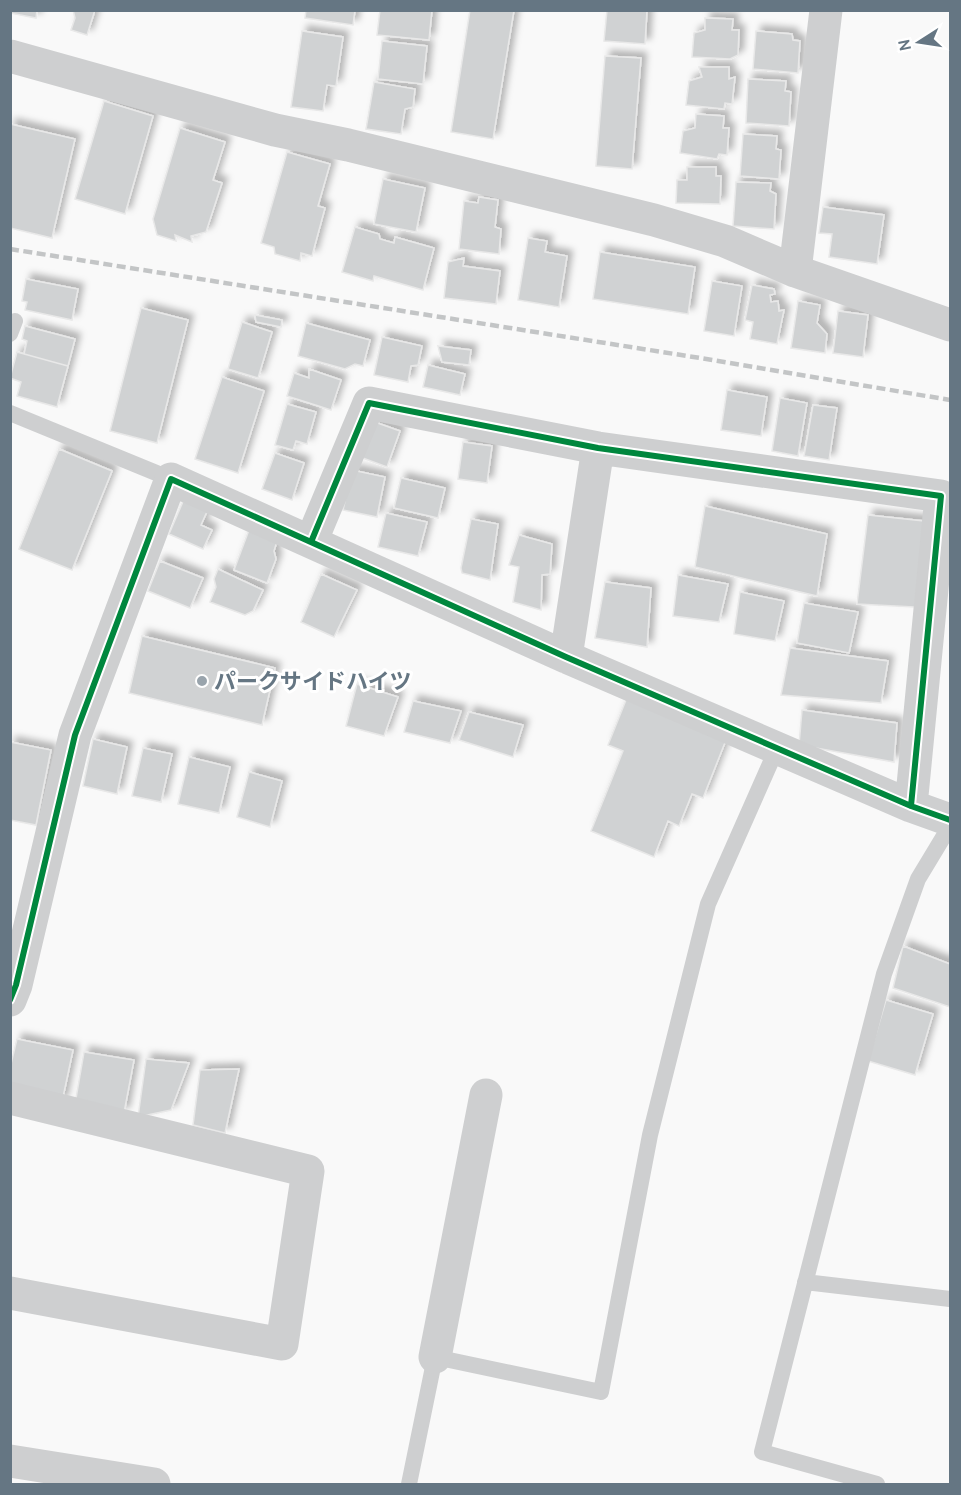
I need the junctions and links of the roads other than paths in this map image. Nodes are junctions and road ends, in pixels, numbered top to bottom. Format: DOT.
graph roads {
  1 [pos="826,10"];
  2 [pos="10,56"];
  3 [pos="795,271"];
  4 [pos="951,325"];
  5 [pos="10,413"];
  6 [pos="598,448"];
  7 [pos="171,478"];
  8 [pos="311,542"];
  9 [pos="566,657"];
  10 [pos="777,748"];
  11 [pos="911,806"];
  12 [pos="951,820"];
  13 [pos="951,826"];
  14 [pos="12,990"];
  15 [pos="486,1095"];
  16 [pos="10,1098"];
  17 [pos="805,1282"];
  18 [pos="10,1293"];
  19 [pos="951,1299"];
  20 [pos="435,1357"];
  21 [pos="10,1461"];
  22 [pos="154,1485"];
  23 [pos="409,1485"];
  24 [pos="877,1485"];
  1 -- 3 [label="street"];
  2 -- 3 [label="street"];
  3 -- 4 [label="street"];
  5 -- 7 [label="lane"];
  6 -- 8 [label="street"];
  6 -- 9 [label="street"];
  6 -- 11 [label="street"];
  7 -- 8 [label="street"];
  7 -- 14 [label="street"];
  8 -- 9 [label="street"];
  9 -- 10 [label="street"];
  10 -- 11 [label="street"];
  10 -- 20 [label="lane"];
  11 -- 12 [label="street"];
  13 -- 17 [label="lane"];
  15 -- 20 [label="street"];
  16 -- 18 [label="street"];
  17 -- 19 [label="lane"];
  17 -- 24 [label="lane"];
  20 -- 23 [label="lane"];
  21 -- 22 [label="street"];
}
